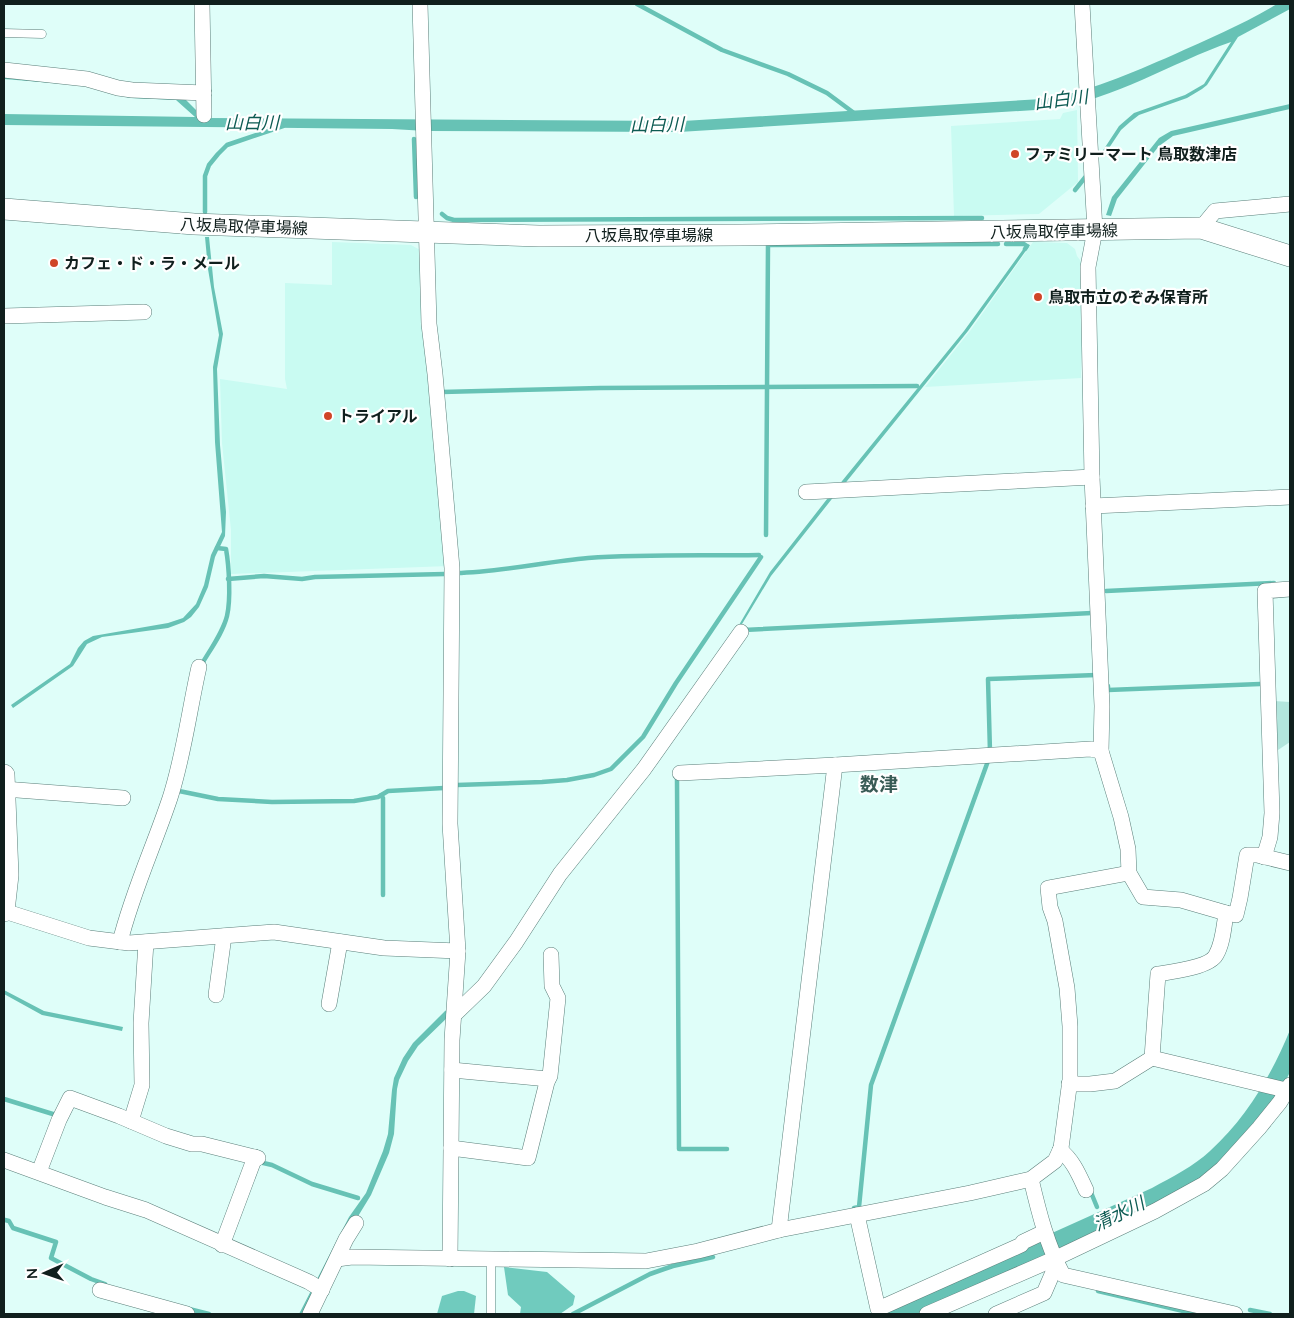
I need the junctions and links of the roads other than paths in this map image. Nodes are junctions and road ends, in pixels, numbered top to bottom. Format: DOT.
graph roads {
  1 [pos="202,4"];
  2 [pos="420,4"];
  3 [pos="1082,4"];
  4 [pos="4,34"];
  5 [pos="42,34"];
  6 [pos="4,70"];
  7 [pos="204,92"];
  8 [pos="204,115"];
  9 [pos="1290,204"];
  10 [pos="4,209"];
  11 [pos="1201,228"];
  12 [pos="1095,230"];
  13 [pos="426,233"];
  14 [pos="1290,256"];
  15 [pos="144,312"];
  16 [pos="4,316"];
  17 [pos="1092,477"];
  18 [pos="806,492"];
  19 [pos="1290,497"];
  20 [pos="1093,506"];
  21 [pos="1290,589"];
  22 [pos="741,632"];
  23 [pos="199,667"];
  24 [pos="1101,751"];
  25 [pos="835,765"];
  26 [pos="680,773"];
  27 [pos="4,775"];
  28 [pos="4,789"];
  29 [pos="123,798"];
  30 [pos="5,813"];
  31 [pos="1264,857"];
  32 [pos="1290,863"];
  33 [pos="1129,873"];
  34 [pos="4,911"];
  35 [pos="1226,913"];
  36 [pos="224,936"];
  37 [pos="120,942"];
  38 [pos="146,942"];
  39 [pos="340,942"];
  40 [pos="458,951"];
  41 [pos="551,955"];
  42 [pos="216,995"];
  43 [pos="329,1004"];
  44 [pos="454,1015"];
  45 [pos="1152,1058"];
  46 [pos="452,1070"];
  47 [pos="548,1079"];
  48 [pos="1069,1084"];
  49 [pos="1289,1089"];
  50 [pos="131,1121"];
  51 [pos="451,1148"];
  52 [pos="1060,1150"];
  53 [pos="4,1160"];
  54 [pos="38,1172"];
  55 [pos="1031,1179"];
  56 [pos="1086,1190"];
  57 [pos="857,1215"];
  58 [pos="356,1223"];
  59 [pos="779,1230"];
  60 [pos="1044,1232"];
  61 [pos="222,1245"];
  62 [pos="450,1258"];
  63 [pos="337,1259"];
  64 [pos="491,1259"];
  65 [pos="1055,1261"];
  66 [pos="100,1290"];
  67 [pos="322,1290"];
  68 [pos="187,1314"];
  69 [pos="310,1314"];
  70 [pos="491,1314"];
  71 [pos="927,1314"];
  72 [pos="996,1314"];
  73 [pos="1235,1314"];
  1 -- 7 [label="street"];
  2 -- 13 [label="street"];
  3 -- 12 [label="street"];
  4 -- 5 [label="lane"];
  6 -- 7 [label="street"];
  7 -- 8 [label="street"];
  9 -- 11 [label="street"];
  10 -- 13 [label="main road, 八坂鳥取停車場線"];
  11 -- 12 [label="main road, 八坂鳥取停車場線"];
  11 -- 14 [label="main road, 八坂鳥取停車場線"];
  12 -- 13 [label="main road, 八坂鳥取停車場線"];
  12 -- 17 [label="street"];
  13 -- 40 [label="street"];
  15 -- 16 [label="street"];
  17 -- 18 [label="street"];
  17 -- 20 [label="street"];
  19 -- 20 [label="street"];
  20 -- 24 [label="street"];
  21 -- 31 [label="street"];
  22 -- 44 [label="street"];
  23 -- 37 [label="street"];
  24 -- 25 [label="street"];
  24 -- 33 [label="street"];
  25 -- 26 [label="street"];
  25 -- 59 [label="street"];
  27 -- 28 [label="main road"];
  28 -- 29 [label="street"];
  28 -- 30 [label="main road"];
  30 -- 34 [label="main road"];
  31 -- 32 [label="street"];
  31 -- 35 [label="street"];
  33 -- 35 [label="street"];
  33 -- 48 [label="street"];
  34 -- 37 [label="street"];
  35 -- 45 [label="street"];
  36 -- 38 [label="street"];
  36 -- 39 [label="street"];
  36 -- 42 [label="street"];
  37 -- 38 [label="street"];
  38 -- 50 [label="street"];
  39 -- 40 [label="street"];
  39 -- 43 [label="street"];
  40 -- 44 [label="street"];
  41 -- 47 [label="street"];
  44 -- 46 [label="street"];
  45 -- 48 [label="street"];
  45 -- 49 [label="street"];
  46 -- 47 [label="street"];
  46 -- 51 [label="street"];
  47 -- 51 [label="street"];
  48 -- 52 [label="street"];
  49 -- 65 [label="street"];
  50 -- 54 [label="street"];
  50 -- 61 [label="street"];
  51 -- 62 [label="street"];
  52 -- 55 [label="street"];
  52 -- 56 [label="street"];
  53 -- 54 [label="street"];
  54 -- 61 [label="street"];
  55 -- 57 [label="street"];
  55 -- 60 [label="street"];
  57 -- 59 [label="street"];
  57 -- 60 [label="street"];
  58 -- 63 [label="street"];
  59 -- 64 [label="street"];
  60 -- 65 [label="street"];
  61 -- 67 [label="street"];
  62 -- 63 [label="street"];
  62 -- 64 [label="street"];
  63 -- 67 [label="street"];
  64 -- 70 [label="lane"];
  65 -- 71 [label="street"];
  65 -- 72 [label="street"];
  65 -- 73 [label="street"];
  66 -- 68 [label="street"];
  67 -- 69 [label="street"];
}
